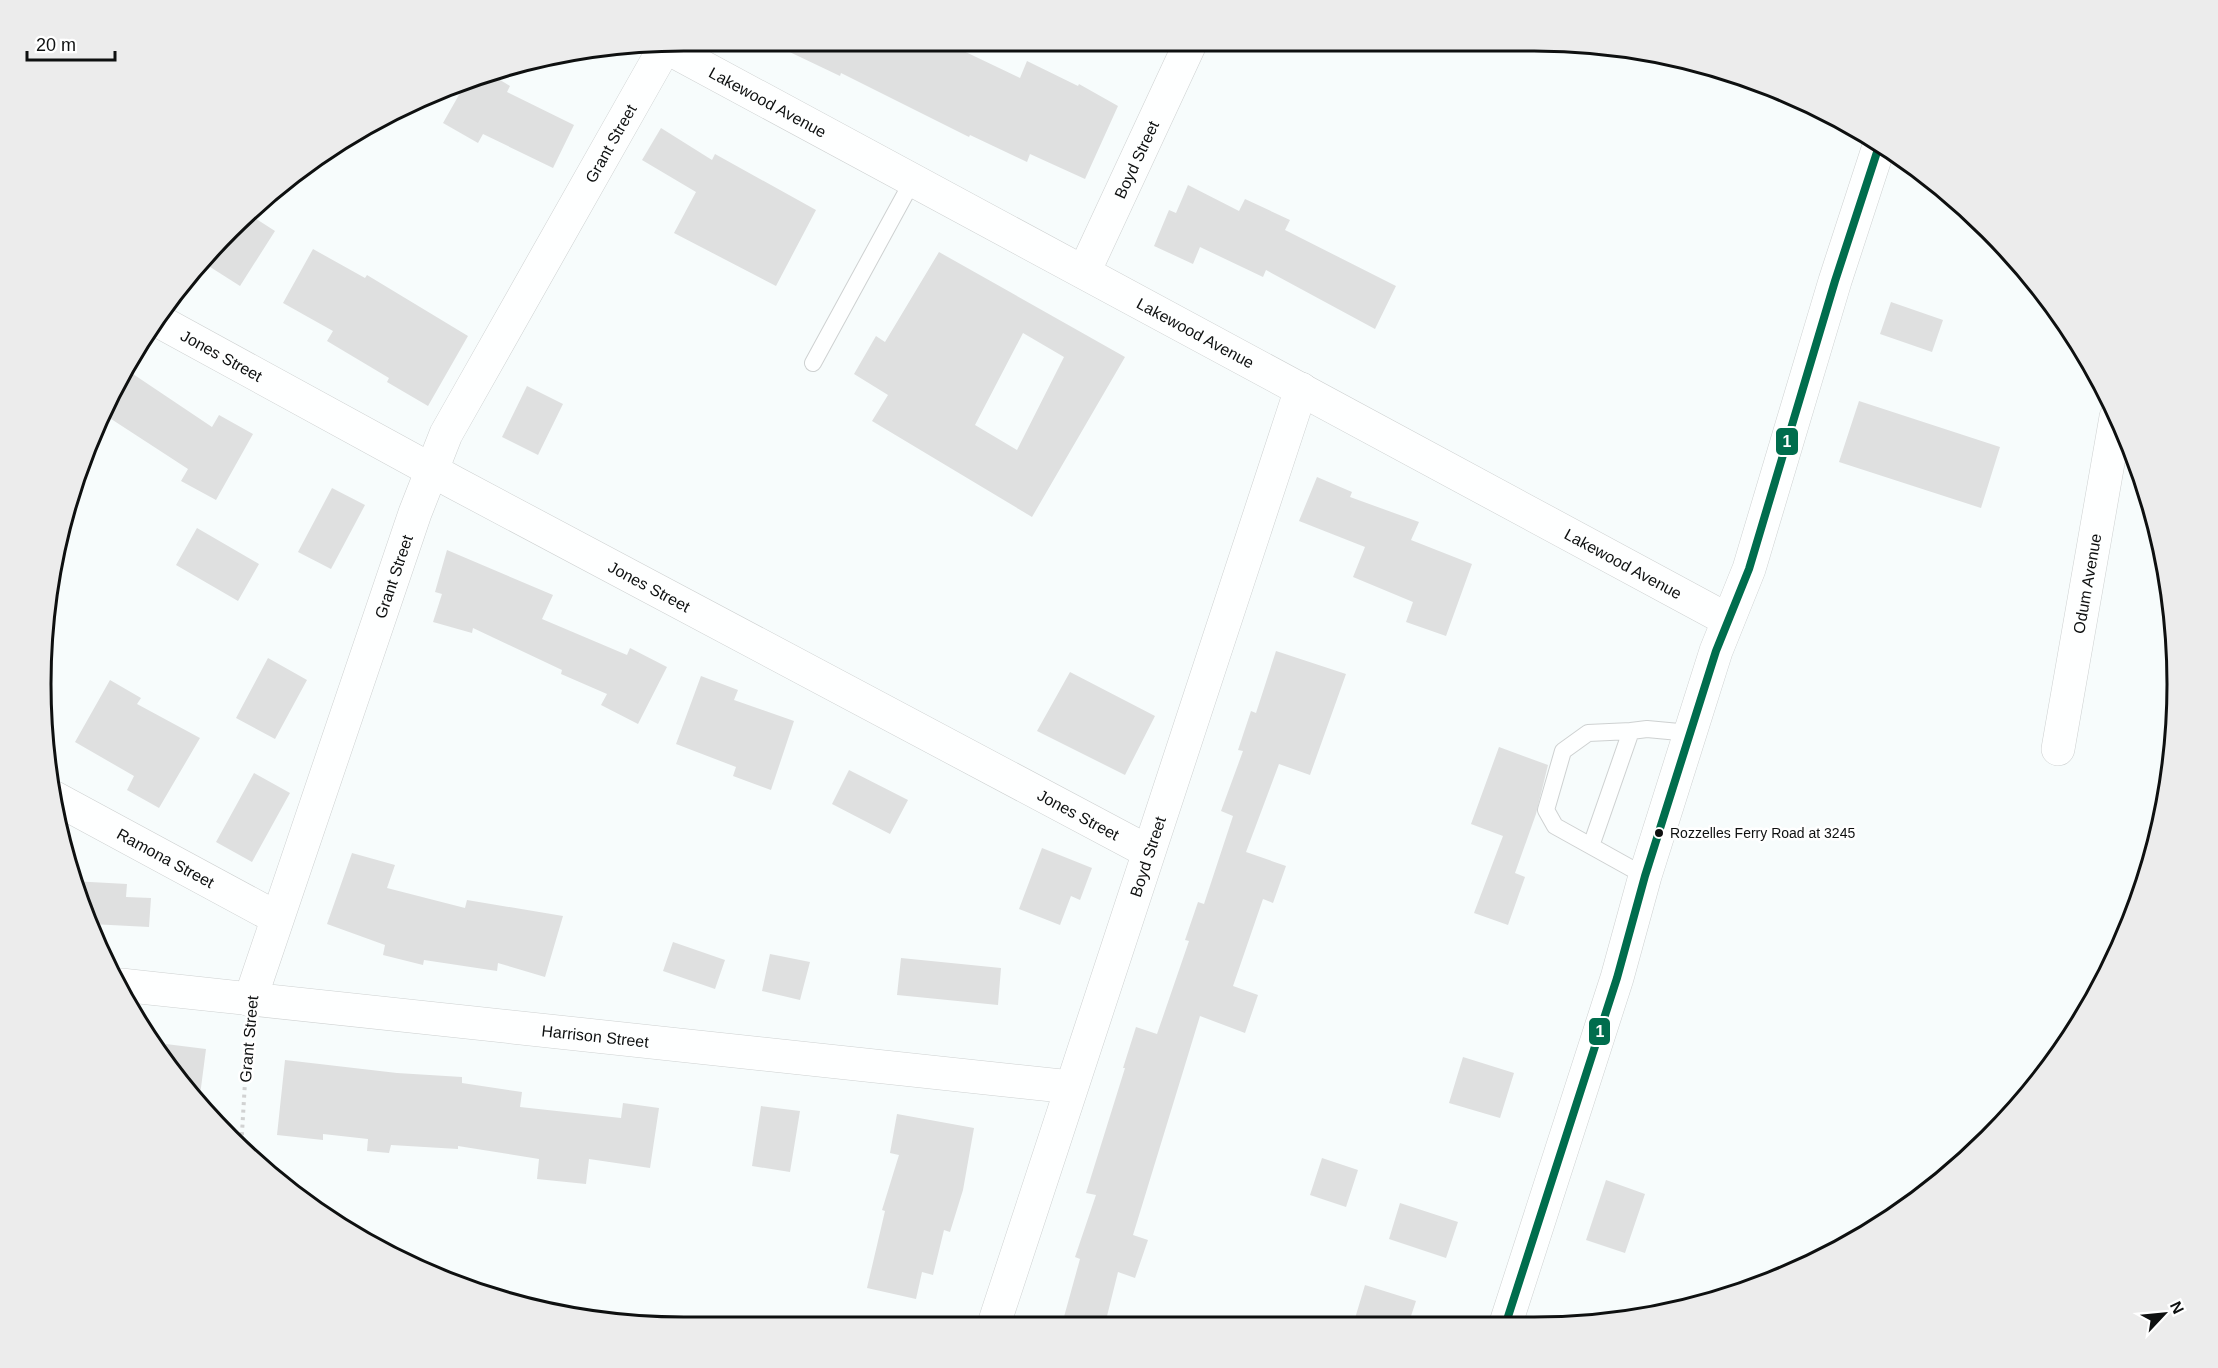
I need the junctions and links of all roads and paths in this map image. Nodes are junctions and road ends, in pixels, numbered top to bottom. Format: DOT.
graph roads {
  1 [pos="674,51"];
  2 [pos="1187,51"];
  3 [pos="661,52"];
  4 [pos="1877,152"];
  5 [pos="914,180"];
  6 [pos="1084,272"];
  7 [pos="164,324"];
  8 [pos="813,363"];
  9 [pos="1301,389"];
  10 [pos="2114,430"];
  11 [pos="431,470"];
  12 [pos="1728,620"];
  13 [pos="1631,731"];
  14 [pos="1690,734"];
  15 [pos="2058,748"];
  16 [pos="62,803"];
  17 [pos="1592,846"];
  18 [pos="1147,851"];
  19 [pos="1645,876"];
  20 [pos="277,918"];
  21 [pos="129,987"];
  22 [pos="250,1000"];
  23 [pos="1071,1087"];
  24 [pos="242,1137"];
  25 [pos="996,1317"];
  26 [pos="1508,1317"];
  1 -- 5 [label="street, Lakewood Avenue"];
  2 -- 6 [label="street, Boyd Street"];
  3 -- 11 [label="street, Grant Street"];
  4 -- 12 [label="street"];
  5 -- 6 [label="street, Lakewood Avenue"];
  5 -- 8 [label="lane"];
  6 -- 9 [label="street, Lakewood Avenue"];
  7 -- 11 [label="street, Jones Street"];
  9 -- 12 [label="street, Lakewood Avenue"];
  9 -- 18 [label="street, Boyd Street"];
  10 -- 15 [label="street, Odum Avenue"];
  11 -- 18 [label="street, Jones Street"];
  11 -- 20 [label="street, Grant Street"];
  12 -- 14 [label="street"];
  13 -- 14 [label="lane"];
  13 -- 17 [label="lane"];
  13 -- 17 [label="lane"];
  14 -- 19 [label="street"];
  16 -- 20 [label="street, Ramona Street"];
  17 -- 19 [label="lane"];
  18 -- 23 [label="street, Boyd Street"];
  19 -- 26 [label="street"];
  20 -- 22 [label="street, Grant Street"];
  21 -- 22 [label="street, Harrison Street"];
  22 -- 23 [label="street, Harrison Street"];
  22 -- 24 [label="path, Grant Street"];
  23 -- 25 [label="street, Boyd Street"];
}
